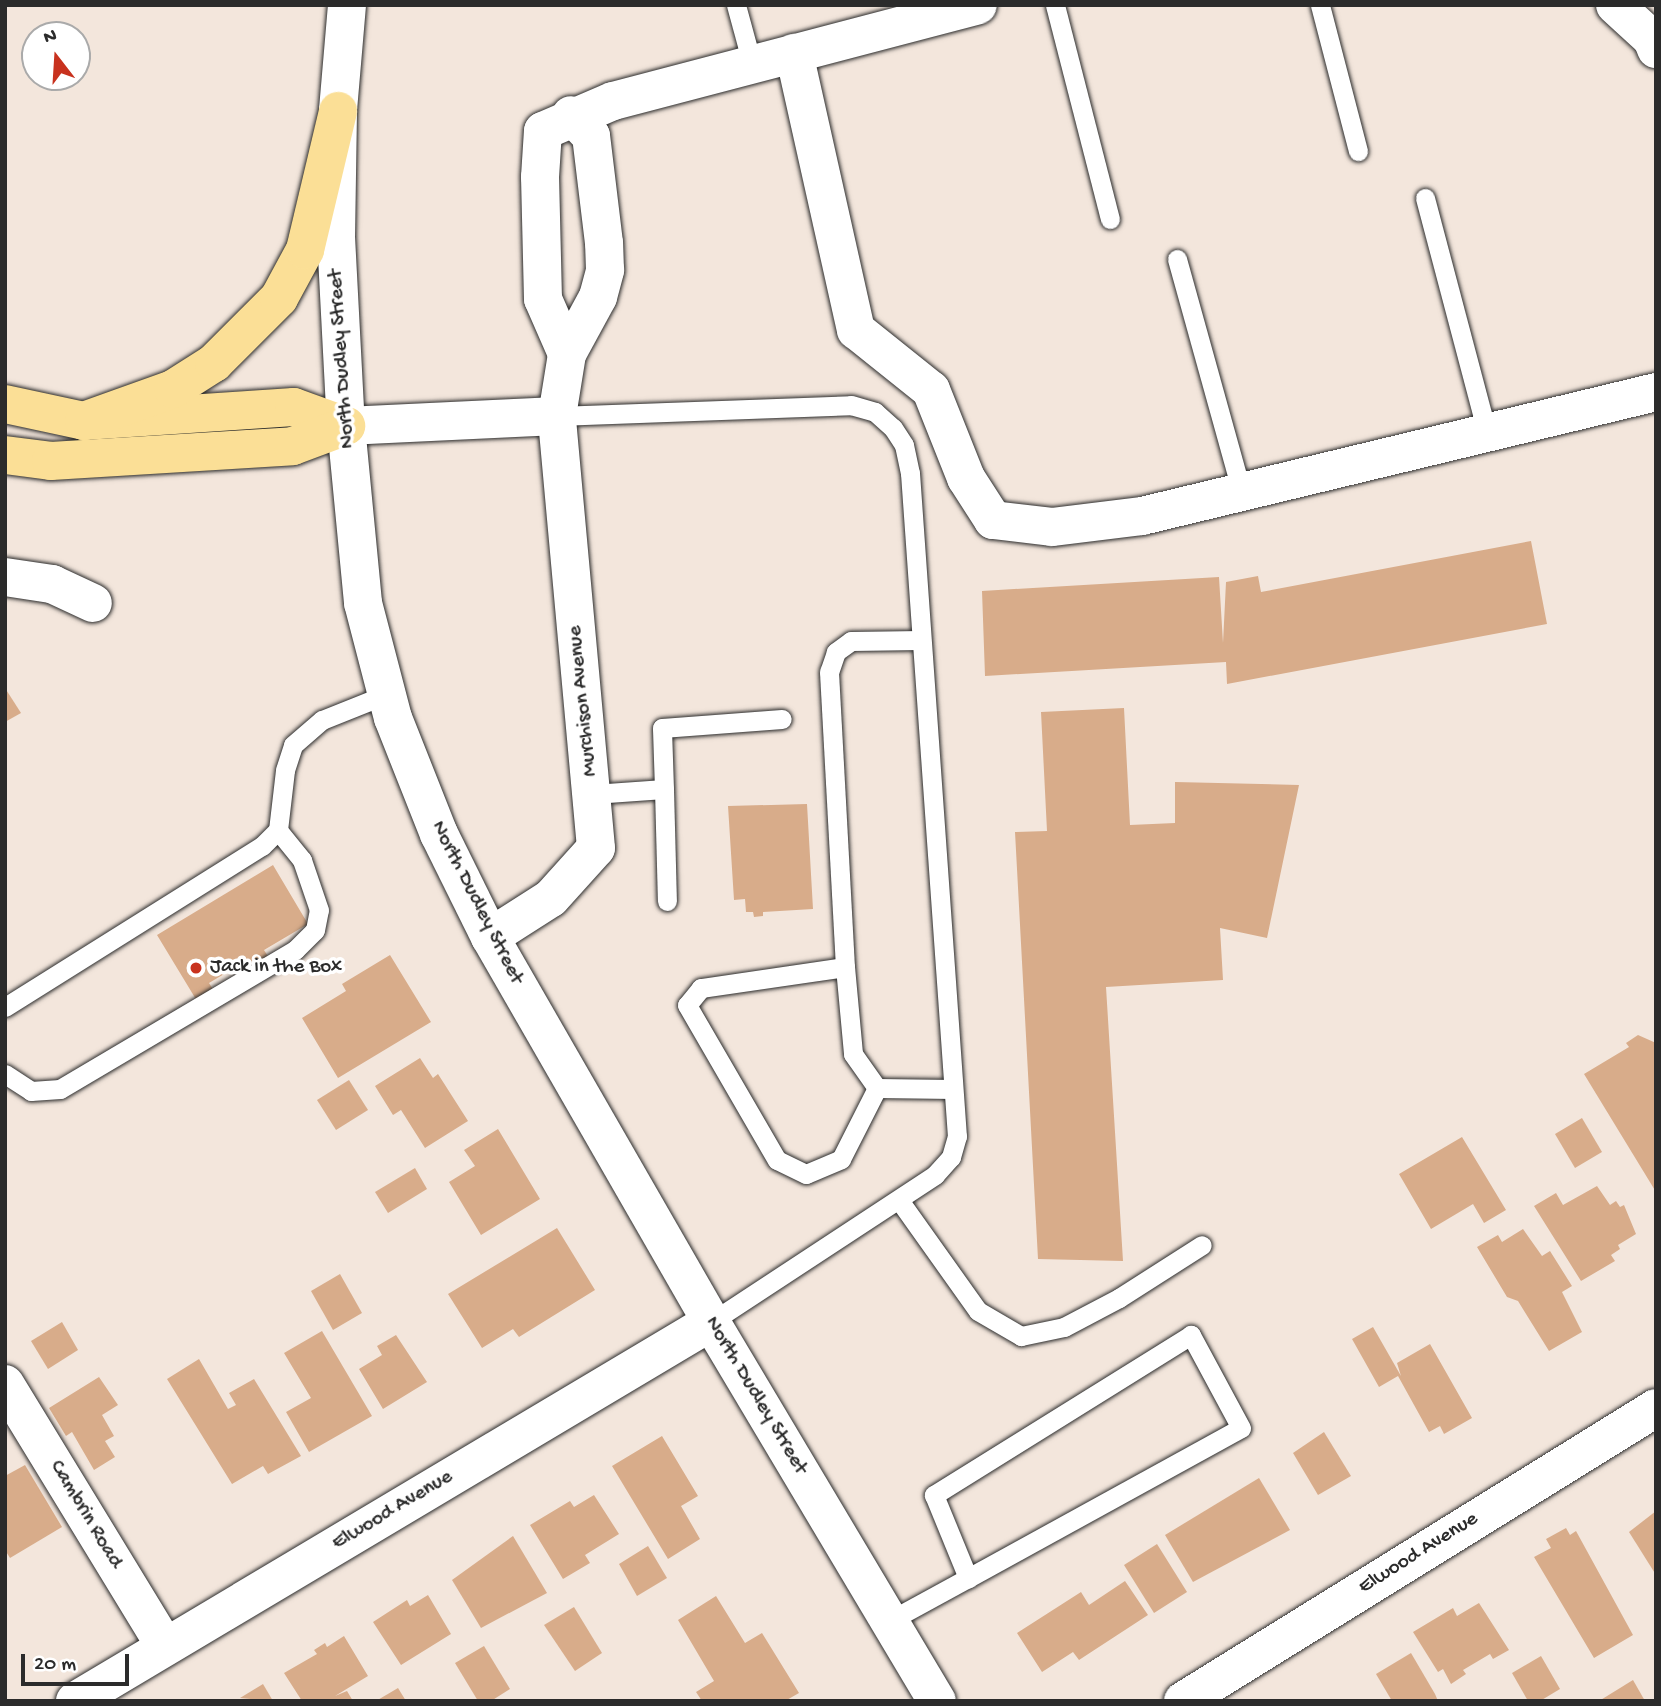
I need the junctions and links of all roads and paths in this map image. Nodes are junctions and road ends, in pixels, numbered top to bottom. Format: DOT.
graph roads {
  1 [pos="347,5"];
  2 [pos="736,5"];
  3 [pos="978,5"];
  4 [pos="1055,5"];
  5 [pos="1320,5"];
  6 [pos="1615,5"];
  7 [pos="1656,49"];
  8 [pos="794,53"];
  9 [pos="752,64"];
  10 [pos="338,111"];
  11 [pos="571,115"];
  12 [pos="1358,151"];
  13 [pos="1425,198"];
  14 [pos="1110,219"];
  15 [pos="542,241"];
  16 [pos="604,243"];
  17 [pos="1177,259"];
  18 [pos="567,354"];
  19 [pos="1656,392"];
  20 [pos="5,404"];
  21 [pos="556,416"];
  22 [pos="84,421"];
  23 [pos="346,426"];
  24 [pos="1488,436"];
  25 [pos="5,455"];
  26 [pos="1242,494"];
  27 [pos="5,577"];
  28 [pos="93,603"];
  29 [pos="921,640"];
  30 [pos="387,694"];
  31 [pos="782,719"];
  32 [pos="664,789"];
  33 [pos="593,794"];
  34 [pos="278,830"];
  35 [pos="667,901"];
  36 [pos="490,937"];
  37 [pos="845,967"];
  38 [pos="5,1007"];
  39 [pos="5,1074"];
  40 [pos="877,1088"];
  41 [pos="953,1088"];
  42 [pos="899,1200"];
  43 [pos="1202,1245"];
  44 [pos="711,1322"];
  45 [pos="5,1384"];
  46 [pos="1656,1408"];
  47 [pos="968,1578"];
  48 [pos="889,1621"];
  49 [pos="165,1646"];
  50 [pos="75,1701"];
  51 [pos="937,1701"];
  52 [pos="1183,1701"];
  1 -- 10 [label="street, North Dudley Street"];
  2 -- 9 [label="lane"];
  3 -- 8 [label="street"];
  4 -- 14 [label="lane"];
  5 -- 12 [label="lane"];
  6 -- 7 [label="street"];
  8 -- 9 [label="street"];
  8 -- 26 [label="street"];
  9 -- 11 [label="street"];
  10 -- 22 [label="highway"];
  10 -- 23 [label="street, North Dudley Street"];
  11 -- 15 [label="street"];
  11 -- 16 [label="street, Murchison Avenue"];
  13 -- 24 [label="lane"];
  15 -- 16 [label="street"];
  15 -- 18 [label="street"];
  16 -- 18 [label="street, Murchison Avenue"];
  17 -- 26 [label="lane"];
  18 -- 21 [label="street, Murchison Avenue"];
  19 -- 24 [label="street"];
  20 -- 22 [label="highway"];
  21 -- 23 [label="street"];
  21 -- 29 [label="lane"];
  21 -- 33 [label="street, Murchison Avenue"];
  22 -- 23 [label="highway"];
  23 -- 25 [label="highway"];
  23 -- 30 [label="street, North Dudley Street"];
  24 -- 26 [label="street"];
  27 -- 28 [label="street"];
  29 -- 37 [label="lane"];
  29 -- 41 [label="lane"];
  30 -- 34 [label="lane"];
  30 -- 36 [label="street, North Dudley Street"];
  31 -- 32 [label="lane"];
  32 -- 33 [label="lane"];
  32 -- 35 [label="lane"];
  33 -- 36 [label="street, Murchison Avenue"];
  34 -- 38 [label="lane"];
  34 -- 39 [label="lane"];
  36 -- 44 [label="street, North Dudley Street"];
  37 -- 40 [label="lane"];
  37 -- 40 [label="lane"];
  40 -- 41 [label="lane"];
  41 -- 42 [label="lane"];
  42 -- 43 [label="lane"];
  42 -- 44 [label="lane"];
  44 -- 48 [label="street, North Dudley Street"];
  44 -- 49 [label="street, Elwood Avenue"];
  45 -- 49 [label="street, Cambrin Road"];
  46 -- 52 [label="street, Elwood Avenue"];
  47 -- 47 [label="lane"];
  47 -- 48 [label="lane"];
  48 -- 51 [label="street, North Dudley Street"];
  49 -- 50 [label="street, Elwood Avenue"];
}
